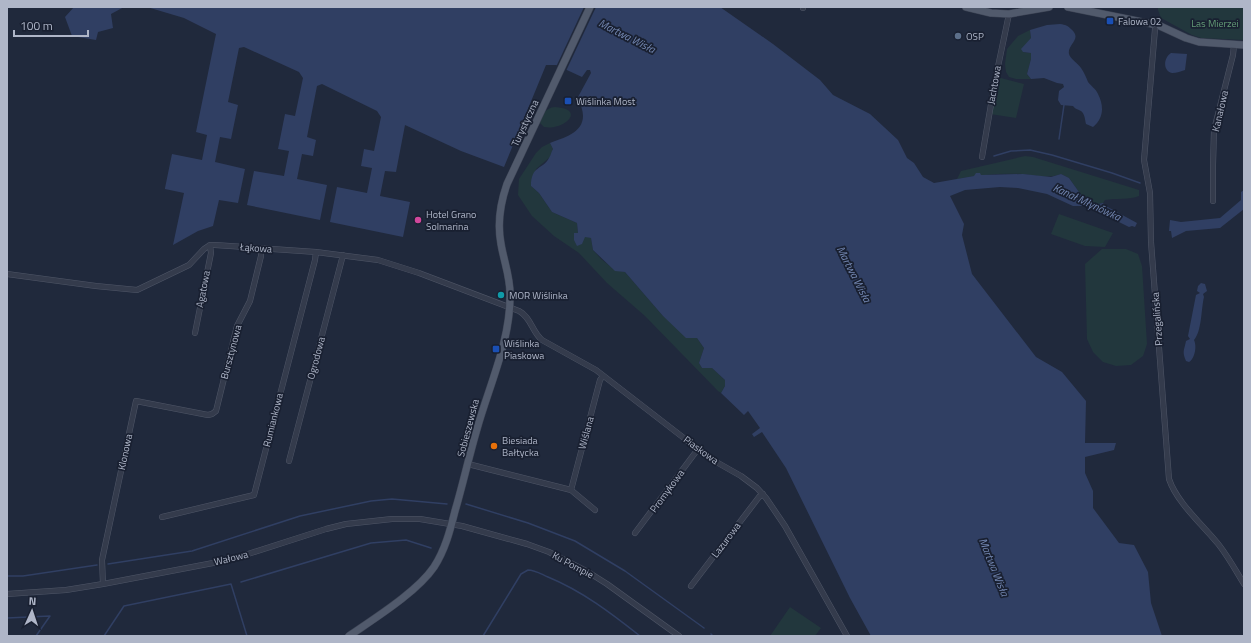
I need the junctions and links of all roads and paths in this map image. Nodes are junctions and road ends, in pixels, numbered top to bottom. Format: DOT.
graph roads {
  1 [pos="590,7"];
  2 [pos="966,7"];
  3 [pos="1049,7"];
  4 [pos="1068,7"];
  5 [pos="1009,14"];
  6 [pos="1156,26"];
  7 [pos="1234,45"];
  8 [pos="1244,45"];
  9 [pos="982,157"];
  10 [pos="507,184"];
  11 [pos="1213,201"];
  12 [pos="210,245"];
  13 [pos="261,248"];
  14 [pos="316,252"];
  15 [pos="343,255"];
  16 [pos="7,274"];
  17 [pos="510,308"];
  18 [pos="195,333"];
  19 [pos="603,376"];
  20 [pos="216,410"];
  21 [pos="698,449"];
  22 [pos="288,461"];
  23 [pos="468,464"];
  24 [pos="571,490"];
  25 [pos="763,494"];
  26 [pos="595,510"];
  27 [pos="162,517"];
  28 [pos="452,524"];
  29 [pos="636,533"];
  30 [pos="103,584"];
  31 [pos="1244,584"];
  32 [pos="691,586"];
  33 [pos="7,594"];
  34 [pos="349,636"];
  35 [pos="679,636"];
  36 [pos="847,636"];
  1 -- 10 [label="main road, Turystyczna"];
  2 -- 5 [label="main road"];
  3 -- 5 [label="main road"];
  4 -- 6 [label="main road"];
  5 -- 9 [label="street, Jachtowa"];
  6 -- 7 [label="main road"];
  6 -- 31 [label="street, Przegalińska"];
  7 -- 8 [label="main road"];
  7 -- 11 [label="street, Kanałowa"];
  10 -- 17 [label="main road, Sobieszewska"];
  12 -- 13 [label="street, Łąkowa"];
  12 -- 16 [label="street"];
  12 -- 18 [label="street, Agatowa"];
  13 -- 14 [label="street, Łąkowa"];
  13 -- 20 [label="street, Bursztynowa"];
  14 -- 15 [label="street, Łąkowa"];
  14 -- 27 [label="street, Rumiankowa"];
  15 -- 17 [label="street, Łąkowa"];
  15 -- 22 [label="street, Ogrodowa"];
  17 -- 19 [label="street, Piaskowa"];
  17 -- 23 [label="main road, Sobieszewska"];
  19 -- 21 [label="street, Piaskowa"];
  19 -- 24 [label="street, Wiślana"];
  20 -- 30 [label="street, Klonowa"];
  21 -- 25 [label="street, Piaskowa"];
  21 -- 29 [label="street, Promykowa"];
  23 -- 24 [label="street"];
  23 -- 28 [label="main road, Sobieszewska"];
  24 -- 26 [label="street"];
  25 -- 32 [label="street, Lazurowa"];
  25 -- 36 [label="street, Piaskowa"];
  28 -- 30 [label="street, Wałowa"];
  28 -- 34 [label="main road, Sobieszewska"];
  28 -- 35 [label="street, Ku Pompie"];
  30 -- 33 [label="street, Wałowa"];
}
